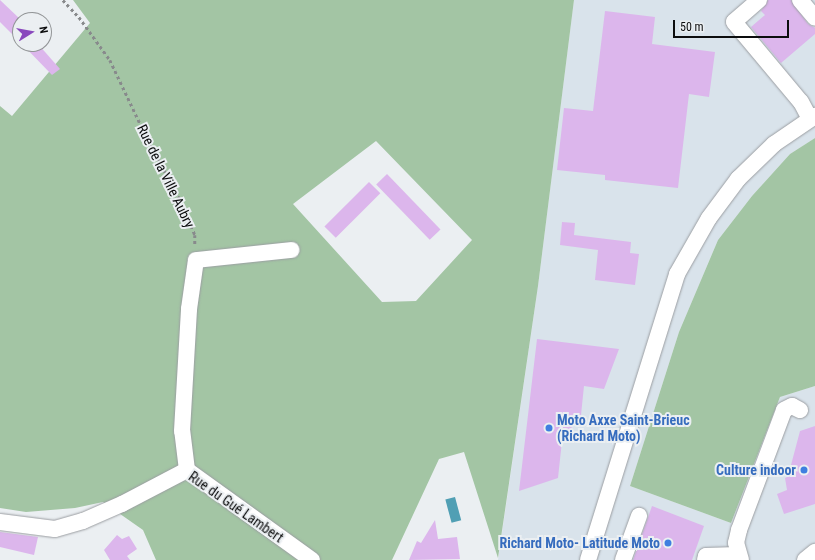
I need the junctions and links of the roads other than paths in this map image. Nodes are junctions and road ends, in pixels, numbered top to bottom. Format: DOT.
graph roads {
  1 [pos="758,0"];
  2 [pos="800,0"];
  3 [pos="815,18"];
  4 [pos="812,117"];
  5 [pos="291,250"];
  6 [pos="800,410"];
  7 [pos="187,470"];
  8 [pos="639,516"];
  9 [pos="0,522"];
  10 [pos="815,552"];
  11 [pos="740,557"];
  12 [pos="312,560"];
  13 [pos="588,560"];
  14 [pos="623,560"];
  15 [pos="705,560"];
  16 [pos="805,560"];
  1 -- 4 [label="street"];
  2 -- 3 [label="street"];
  4 -- 13 [label="street"];
  5 -- 7 [label="street"];
  6 -- 11 [label="street"];
  7 -- 9 [label="street, Rue du Gué Lambert"];
  7 -- 12 [label="street, Rue du Gué Lambert"];
  8 -- 14 [label="street"];
  10 -- 16 [label="street"];
  11 -- 15 [label="street"];
}
